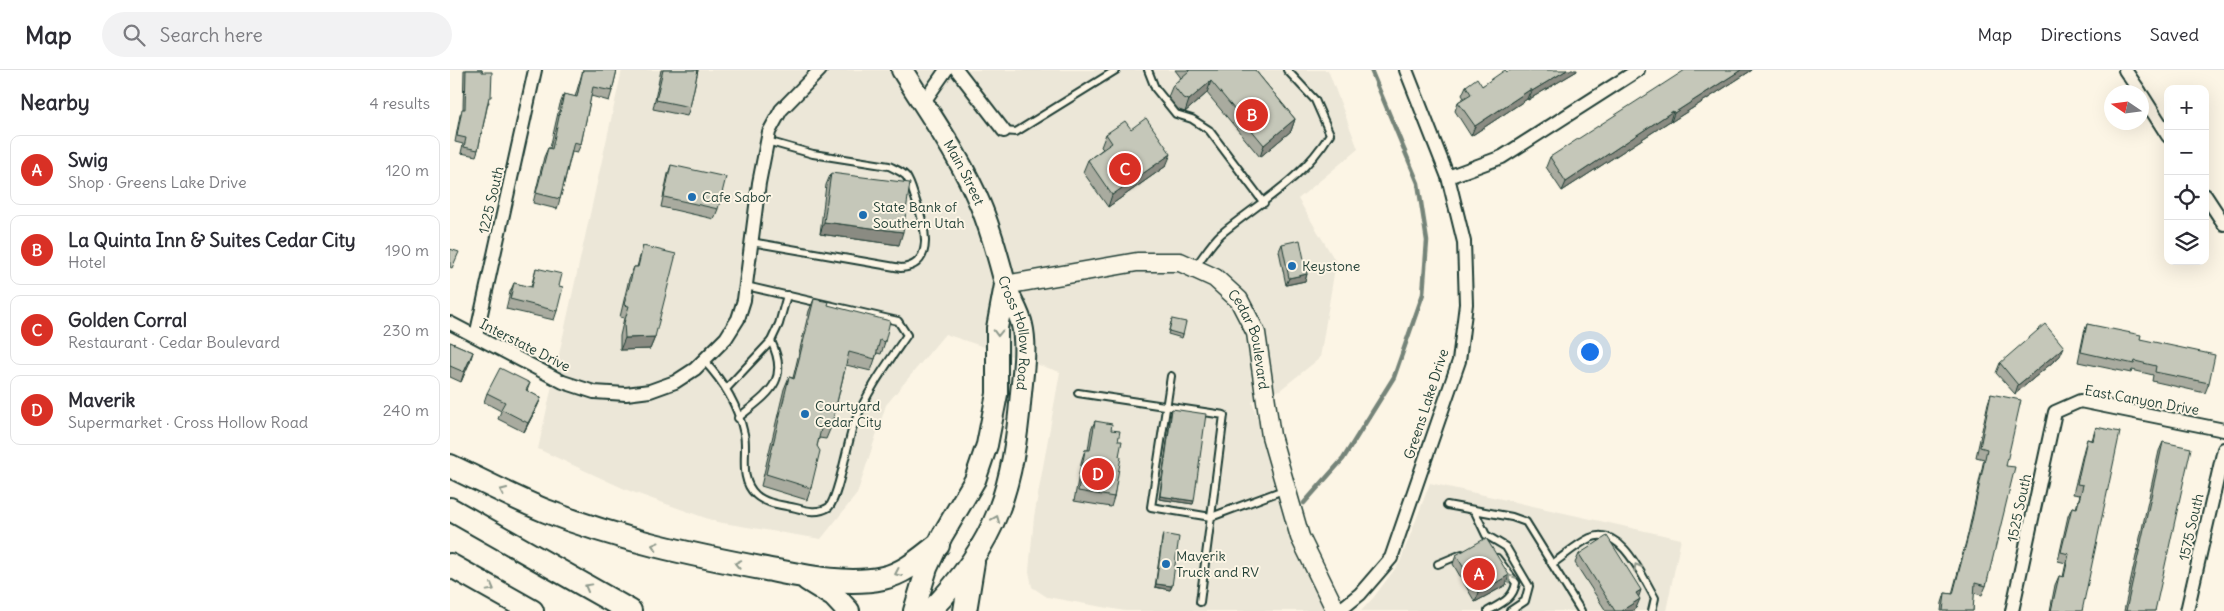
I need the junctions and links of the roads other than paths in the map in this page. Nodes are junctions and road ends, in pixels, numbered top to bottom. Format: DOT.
graph roads {
  1 [pos="535,70"];
  2 [pos="820,70"];
  3 [pos="902,70"];
  4 [pos="946,70"];
  5 [pos="957,70"];
  6 [pos="1116,70"];
  7 [pos="1148,70"];
  8 [pos="1287,70"];
  9 [pos="1406,70"];
  10 [pos="1638,70"];
  11 [pos="2125,70"];
  12 [pos="2135,85"];
  13 [pos="923,103"];
  14 [pos="2149,106"];
  15 [pos="2164,130"];
  16 [pos="1004,131"];
  17 [pos="767,141"];
  18 [pos="1448,177"];
  19 [pos="2209,201"];
  20 [pos="1264,203"];
  21 [pos="2224,224"];
  22 [pos="751,242"];
  23 [pos="1194,268"];
  24 [pos="1005,285"];
  25 [pos="746,286"];
  26 [pos="787,295"];
  27 [pos="450,323"];
  28 [pos="476,336"];
  29 [pos="771,341"];
  30 [pos="704,361"];
  31 [pos="1172,376"];
  32 [pos="726,389"];
  33 [pos="1078,393"];
  34 [pos="1166,406"];
  35 [pos="2055,412"];
  36 [pos="738,418"];
  37 [pos="2224,430"];
  38 [pos="2224,449"];
  39 [pos="450,466"];
  40 [pos="1286,488"];
  41 [pos="1447,505"];
  42 [pos="450,509"];
  43 [pos="1474,510"];
  44 [pos="1211,517"];
  45 [pos="1486,535"];
  46 [pos="1485,544"];
  47 [pos="938,545"];
  48 [pos="1466,552"];
  49 [pos="1494,553"];
  50 [pos="973,562"];
  51 [pos="1438,564"];
  52 [pos="1552,564"];
  53 [pos="450,565"];
  54 [pos="800,575"];
  55 [pos="1200,602"];
  56 [pos="532,611"];
  57 [pos="630,611"];
  58 [pos="848,611"];
  59 [pos="914,611"];
  60 [pos="930,611"];
  61 [pos="965,611"];
  62 [pos="1338,611"];
  63 [pos="1488,611"];
  64 [pos="1510,611"];
  65 [pos="1582,611"];
  66 [pos="1652,611"];
  67 [pos="2012,611"];
  68 [pos="2187,611"];
  1 -- 28 [label="street, 1225 South"];
  2 -- 17 [label="street, Interstate Drive"];
  3 -- 13 [label="main road, Main Street"];
  4 -- 13 [label="street"];
  5 -- 16 [label="street"];
  6 -- 16 [label="lane"];
  7 -- 20 [label="lane"];
  8 -- 20 [label="lane"];
  9 -- 18 [label="street, Greens Lake Drive"];
  10 -- 18 [label="street"];
  11 -- 12 [label="street"];
  13 -- 24 [label="main road, Main Street"];
  14 -- 15 [label="street"];
  17 -- 22 [label="street, Interstate Drive"];
  17 -- 22 [label="lane"];
  18 -- 62 [label="street, Greens Lake Drive"];
  19 -- 21 [label="street"];
  20 -- 23 [label="lane"];
  22 -- 25 [label="street, Interstate Drive"];
  23 -- 24 [label="street, Cedar Boulevard"];
  23 -- 40 [label="street, Cedar Boulevard"];
  24 -- 47 [label="main road, Cross Hollow Road, one-way"];
  50 -- 24 [label="main road, Cross Hollow Road, one-way"];
  25 -- 26 [label="lane"];
  25 -- 30 [label="street, Interstate Drive"];
  26 -- 29 [label="lane"];
  26 -- 36 [label="lane"];
  27 -- 28 [label="street, Interstate Drive"];
  28 -- 30 [label="street, Interstate Drive"];
  29 -- 32 [label="lane"];
  29 -- 36 [label="lane"];
  30 -- 32 [label="lane"];
  31 -- 34 [label="lane"];
  32 -- 36 [label="lane"];
  33 -- 34 [label="lane"];
  34 -- 44 [label="lane"];
  34 -- 44 [label="lane"];
  35 -- 37 [label="street, East Canyon Drive"];
  35 -- 67 [label="street, 1525 South"];
  38 -- 68 [label="street, 1575 South"];
  54 -- 39 [label="highway, one-way"];
  40 -- 44 [label="lane"];
  40 -- 62 [label="street, Cedar Boulevard"];
  41 -- 43 [label="lane"];
  57 -- 42 [label="highway, one-way"];
  43 -- 45 [label="lane"];
  43 -- 52 [label="lane"];
  44 -- 55 [label="lane"];
  45 -- 46 [label="lane"];
  45 -- 64 [label="lane"];
  47 -- 54 [label="highway, one-way"];
  47 -- 59 [label="main road, Cross Hollow Road"];
  48 -- 51 [label="lane"];
  63 -- 49 [label="lane, one-way"];
  50 -- 60 [label="main road, Cross Hollow Road"];
  50 -- 61 [label="highway"];
  52 -- 65 [label="lane"];
  66 -- 52 [label="lane, one-way"];
  53 -- 56 [label="highway, one-way"];
  54 -- 58 [label="highway"];
}
